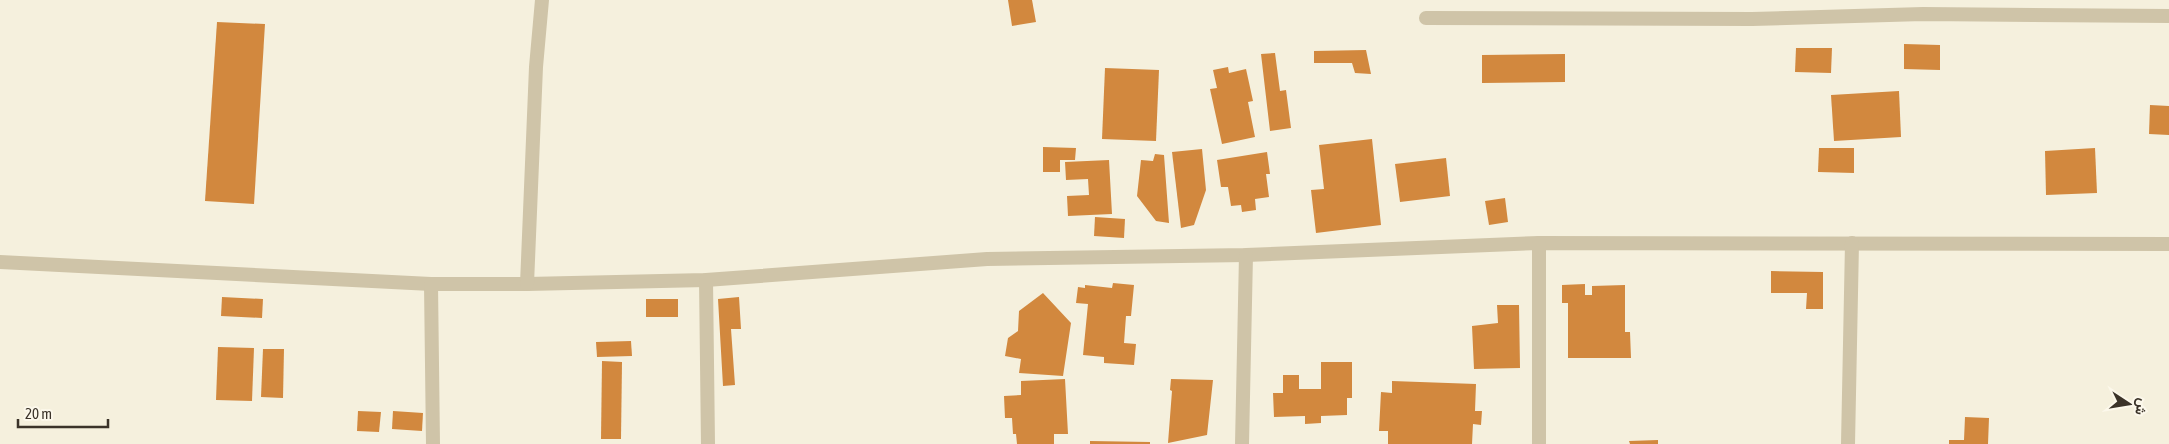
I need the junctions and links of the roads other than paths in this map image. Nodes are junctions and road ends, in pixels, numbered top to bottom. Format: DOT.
graph roads {
  1 [pos="542,0"];
  2 [pos="2169,16"];
  3 [pos="1426,18"];
  4 [pos="1539,243"];
  5 [pos="1852,243"];
  6 [pos="2169,244"];
  7 [pos="1246,255"];
  8 [pos="0,262"];
  9 [pos="706,280"];
  10 [pos="431,284"];
  11 [pos="527,284"];
  12 [pos="433,444"];
  13 [pos="708,444"];
  14 [pos="1242,444"];
  15 [pos="1539,444"];
  16 [pos="1848,444"];
  1 -- 11 [label="street"];
  2 -- 3 [label="street"];
  4 -- 5 [label="street"];
  4 -- 7 [label="street"];
  4 -- 15 [label="street"];
  5 -- 6 [label="street"];
  5 -- 16 [label="street"];
  7 -- 9 [label="street"];
  7 -- 14 [label="street"];
  8 -- 10 [label="street"];
  9 -- 11 [label="street"];
  9 -- 13 [label="street"];
  10 -- 11 [label="street"];
  10 -- 12 [label="street"];
}
